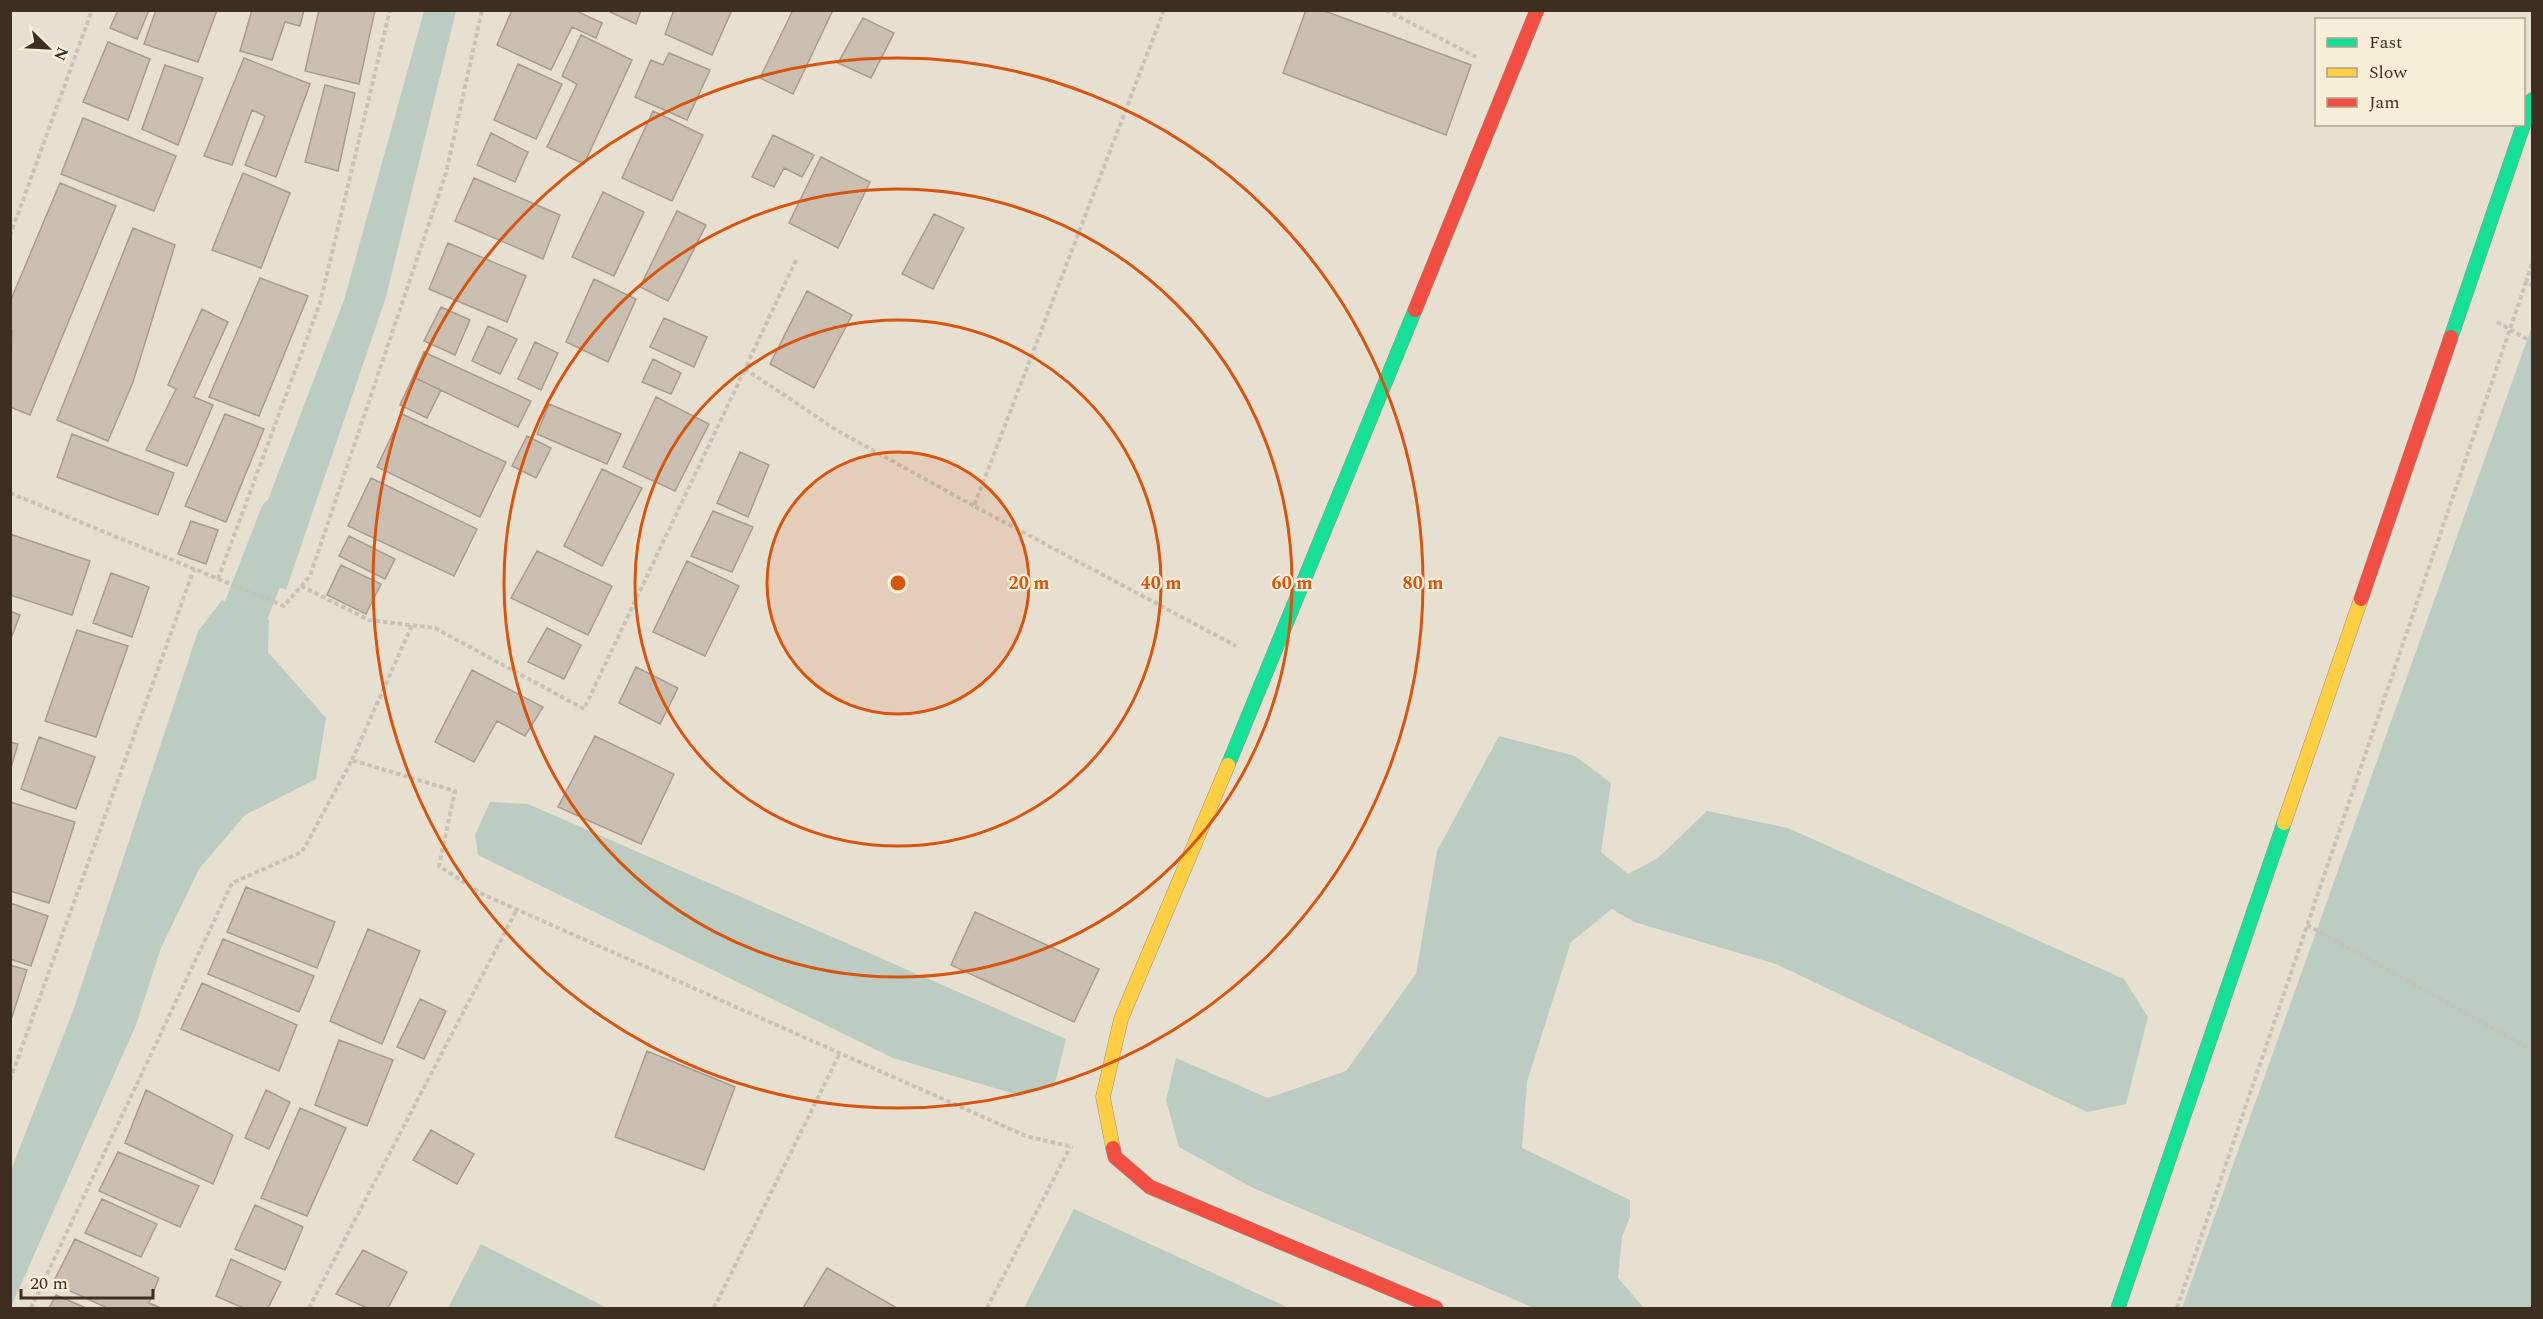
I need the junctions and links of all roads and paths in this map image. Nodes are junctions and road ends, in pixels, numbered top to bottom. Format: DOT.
graph roads {
  1 [pos="92,10"];
  2 [pos="390,10"];
  3 [pos="482,10"];
  4 [pos="1164,10"];
  5 [pos="1386,10"];
  6 [pos="1537,10"];
  7 [pos="1511,75"];
  8 [pos="2532,100"];
  9 [pos="2525,120"];
  10 [pos="2523,126"];
  11 [pos="10,236"];
  12 [pos="796,260"];
  13 [pos="2532,264"];
  14 [pos="2526,282"];
  15 [pos="2532,285"];
  16 [pos="745,369"];
  17 [pos="10,493"];
  18 [pos="974,506"];
  19 [pos="194,569"];
  20 [pos="218,579"];
  21 [pos="301,586"];
  22 [pos="412,625"];
  23 [pos="1270,665"];
  24 [pos="352,760"];
  25 [pos="517,909"];
  26 [pos="2307,926"];
  27 [pos="2532,1050"];
  28 [pos="840,1053"];
  29 [pos="10,1080"];
  30 [pos="1070,1147"];
  31 [pos="1115,1157"];
  32 [pos="31,1308"];
  33 [pos="309,1308"];
  34 [pos="714,1308"];
  35 [pos="987,1308"];
  36 [pos="1436,1308"];
  37 [pos="2118,1308"];
  38 [pos="2177,1308"];
  1 -- 11 [label="path"];
  2 -- 20 [label="path"];
  3 -- 21 [label="path"];
  4 -- 18 [label="path"];
  5 -- 7 [label="path"];
  6 -- 7 [label="street"];
  7 -- 23 [label="street"];
  8 -- 9 [label="street"];
  10 -- 37 [label="street"];
  12 -- 16 [label="path"];
  13 -- 14 [label="path"];
  14 -- 15 [label="path"];
  14 -- 26 [label="path"];
  16 -- 18 [label="path"];
  16 -- 22 [label="path"];
  17 -- 19 [label="path"];
  18 -- 23 [label="path"];
  19 -- 20 [label="path"];
  19 -- 29 [label="path"];
  20 -- 21 [label="path"];
  21 -- 22 [label="path"];
  22 -- 24 [label="path"];
  23 -- 31 [label="street"];
  24 -- 25 [label="path"];
  24 -- 32 [label="path"];
  25 -- 28 [label="path"];
  25 -- 33 [label="path"];
  26 -- 27 [label="path"];
  26 -- 38 [label="path"];
  28 -- 30 [label="path"];
  28 -- 34 [label="path"];
  30 -- 31 [label="path"];
  30 -- 35 [label="path"];
  31 -- 36 [label="street"];
}
